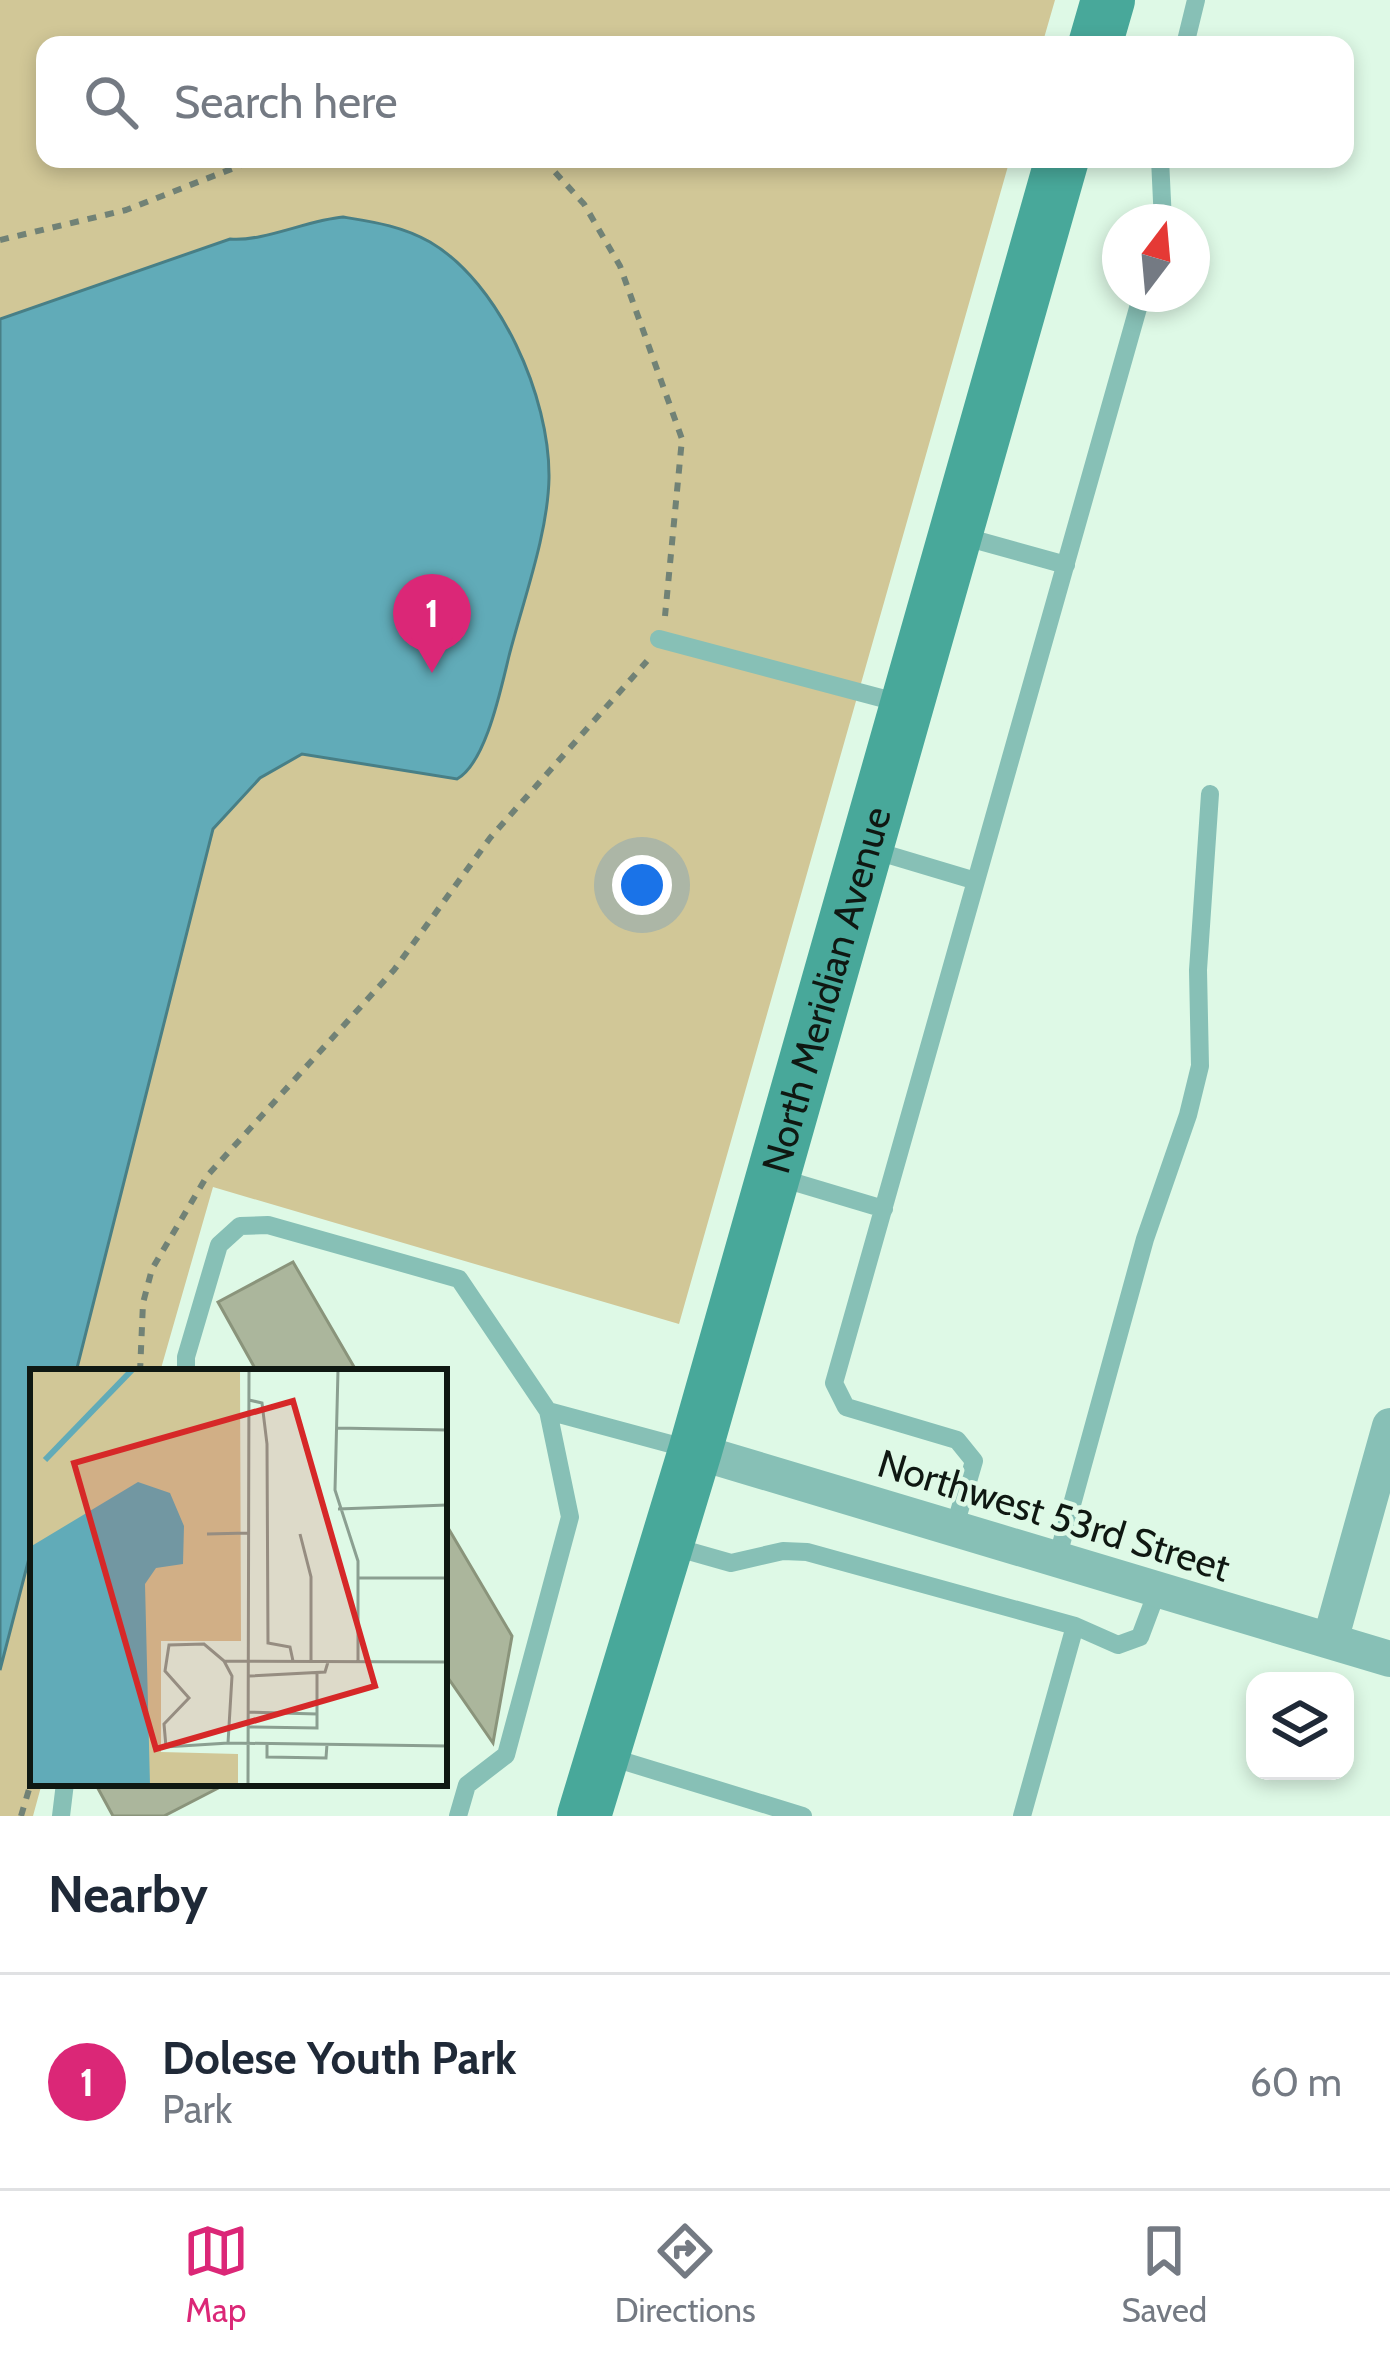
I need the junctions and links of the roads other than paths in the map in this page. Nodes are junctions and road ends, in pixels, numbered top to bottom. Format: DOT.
graph roads {
  1 [pos="1108,0"];
  2 [pos="1196,0"];
  3 [pos="1098,36"];
  4 [pos="1187,36"];
  5 [pos="1059,168"];
  6 [pos="1160,168"];
  7 [pos="1162,204"];
  8 [pos="1137,312"];
  9 [pos="954,534"];
  10 [pos="1066,565"];
  11 [pos="659,639"];
  12 [pos="905,704"];
  13 [pos="1210,794"];
  14 [pos="864,848"];
  15 [pos="976,881"];
  16 [pos="772,1175"];
  17 [pos="884,1209"];
  18 [pos="186,1369"];
  19 [pos="548,1411"];
  20 [pos="1390,1426"];
  21 [pos="694,1451"];
  22 [pos="954,1529"];
  23 [pos="667,1544"];
  24 [pos="1058,1559"];
  25 [pos="1157,1589"];
  26 [pos="1075,1626"];
  27 [pos="1330,1641"];
  28 [pos="1390,1659"];
  29 [pos="602,1755"];
  30 [pos="64,1786"];
  31 [pos="61,1816"];
  32 [pos="458,1816"];
  33 [pos="584,1816"];
  34 [pos="803,1816"];
  35 [pos="1022,1816"];
  1 -- 3 [label="main road"];
  2 -- 4 [label="lane"];
  5 -- 9 [label="main road, North Meridian Avenue"];
  6 -- 7 [label="lane"];
  8 -- 10 [label="lane"];
  9 -- 10 [label="lane"];
  9 -- 12 [label="main road, North Meridian Avenue"];
  10 -- 15 [label="lane"];
  11 -- 12 [label="lane"];
  12 -- 14 [label="main road, North Meridian Avenue"];
  13 -- 24 [label="lane"];
  14 -- 15 [label="lane"];
  14 -- 16 [label="main road, North Meridian Avenue"];
  15 -- 17 [label="lane"];
  16 -- 17 [label="lane"];
  16 -- 21 [label="main road, North Meridian Avenue"];
  17 -- 22 [label="lane"];
  18 -- 19 [label="lane"];
  19 -- 21 [label="lane"];
  19 -- 32 [label="lane"];
  20 -- 27 [label="street"];
  21 -- 22 [label="street, Northwest 53rd Street"];
  21 -- 23 [label="main road, North Meridian Avenue"];
  22 -- 24 [label="street, Northwest 53rd Street"];
  23 -- 26 [label="lane"];
  23 -- 29 [label="main road, North Meridian Avenue"];
  24 -- 25 [label="street, Northwest 53rd Street"];
  25 -- 26 [label="lane"];
  25 -- 27 [label="street, Northwest 53rd Street"];
  26 -- 35 [label="lane"];
  27 -- 28 [label="street, Northwest 53rd Street"];
  29 -- 33 [label="main road, North Meridian Avenue"];
  29 -- 34 [label="lane"];
  30 -- 31 [label="lane"];
}
